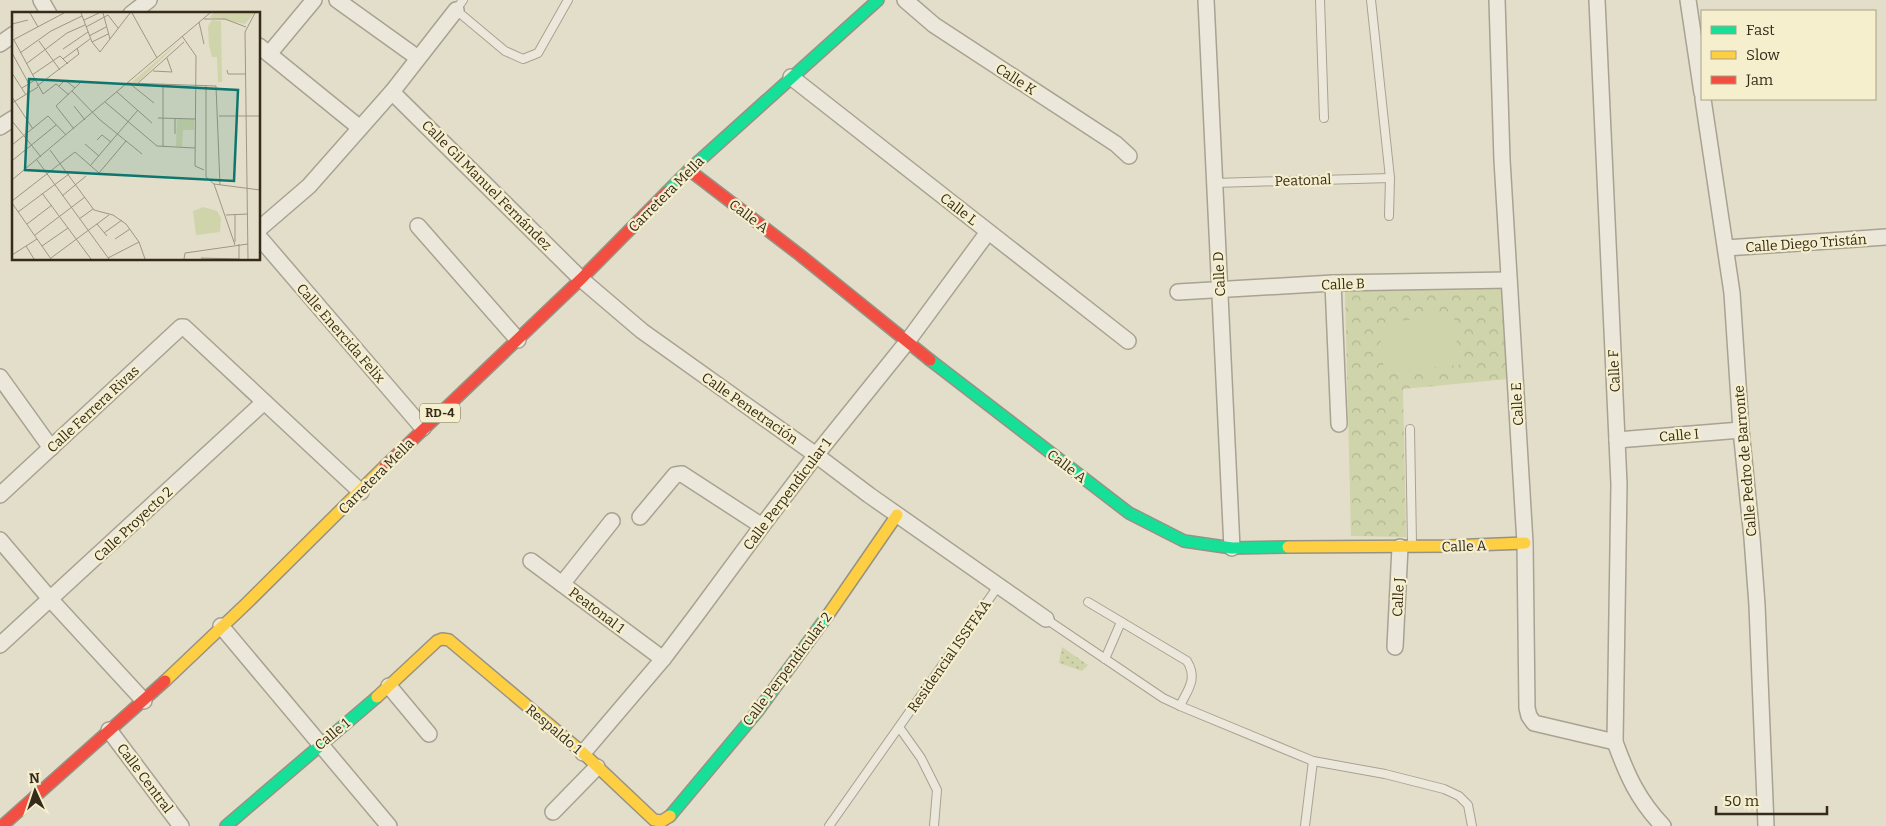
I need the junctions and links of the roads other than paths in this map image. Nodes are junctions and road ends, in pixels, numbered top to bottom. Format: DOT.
graph roads {
  1 [pos="149,0"];
  2 [pos="314,0"];
  3 [pos="337,0"];
  4 [pos="568,0"];
  5 [pos="878,0"];
  6 [pos="905,0"];
  7 [pos="1206,0"];
  8 [pos="1320,0"];
  9 [pos="1371,0"];
  10 [pos="1497,0"];
  11 [pos="1597,0"];
  12 [pos="1688,0"];
  13 [pos="460,5"];
  14 [pos="134,12"];
  15 [pos="12,35"];
  16 [pos="0,44"];
  17 [pos="264,50"];
  18 [pos="418,58"];
  19 [pos="791,77"];
  20 [pos="1701,86"];
  21 [pos="392,92"];
  22 [pos="1703,100"];
  23 [pos="1324,118"];
  24 [pos="12,119"];
  25 [pos="0,127"];
  26 [pos="360,128"];
  27 [pos="1129,156"];
  28 [pos="689,170"];
  29 [pos="1390,178"];
  30 [pos="1215,182"];
  31 [pos="1389,216"];
  32 [pos="418,226"];
  33 [pos="260,228"];
  34 [pos="988,232"];
  35 [pos="1886,237"];
  36 [pos="260,238"];
  37 [pos="1726,248"];
  38 [pos="581,279"];
  39 [pos="1509,280"];
  40 [pos="1332,284"];
  41 [pos="1220,289"];
  42 [pos="1178,292"];
  43 [pos="518,340"];
  44 [pos="1128,341"];
  45 [pos="907,342"];
  46 [pos="0,377"];
  47 [pos="264,402"];
  48 [pos="1338,424"];
  49 [pos="423,428"];
  50 [pos="1410,429"];
  51 [pos="1740,430"];
  52 [pos="1617,440"];
  53 [pos="51,448"];
  54 [pos="816,455"];
  55 [pos="361,492"];
  56 [pos="0,495"];
  57 [pos="897,515"];
  58 [pos="640,517"];
  59 [pos="612,521"];
  60 [pos="762,526"];
  61 [pos="0,540"];
  62 [pos="1525,543"];
  63 [pos="1406,547"];
  64 [pos="1232,548"];
  65 [pos="531,561"];
  66 [pos="562,584"];
  67 [pos="999,585"];
  68 [pos="51,600"];
  69 [pos="1088,602"];
  70 [pos="1046,619"];
  71 [pos="1121,622"];
  72 [pos="221,626"];
  73 [pos="437,641"];
  74 [pos="0,645"];
  75 [pos="1395,647"];
  76 [pos="663,659"];
  77 [pos="1105,659"];
  78 [pos="389,686"];
  79 [pos="144,701"];
  80 [pos="1180,706"];
  81 [pos="899,726"];
  82 [pos="109,730"];
  83 [pos="429,734"];
  84 [pos="1615,742"];
  85 [pos="320,744"];
  86 [pos="583,752"];
  87 [pos="1312,762"];
  88 [pos="597,767"];
  89 [pos="553,812"];
  90 [pos="669,818"];
  91 [pos="2,826"];
  92 [pos="181,826"];
  93 [pos="226,826"];
  94 [pos="389,826"];
  95 [pos="829,826"];
  96 [pos="934,826"];
  97 [pos="1305,826"];
  98 [pos="1472,826"];
  99 [pos="1663,826"];
  100 [pos="1766,826"];
  1 -- 14 [label="street"];
  2 -- 17 [label="street"];
  3 -- 18 [label="street"];
  4 -- 13 [label="lane"];
  5 -- 19 [label="street, Carretera Mella / RD-4"];
  6 -- 27 [label="street, Calle K"];
  7 -- 30 [label="street, Calle D"];
  8 -- 23 [label="lane"];
  9 -- 29 [label="lane"];
  10 -- 39 [label="street, Calle E"];
  11 -- 52 [label="street, Calle F"];
  12 -- 20 [label="street"];
  13 -- 18 [label="street"];
  15 -- 16 [label="street"];
  17 -- 26 [label="street"];
  18 -- 21 [label="street"];
  19 -- 28 [label="street, Carretera Mella / RD-4"];
  19 -- 34 [label="street, Calle L"];
  21 -- 26 [label="street"];
  21 -- 38 [label="street, Calle Gil Manuel Fernández"];
  22 -- 37 [label="street, Calle Pedro de Barronte"];
  24 -- 25 [label="street"];
  26 -- 33 [label="street"];
  28 -- 38 [label="street, Carretera Mella / RD-4"];
  28 -- 45 [label="street, Calle A"];
  29 -- 30 [label="lane, Peatonal"];
  29 -- 31 [label="lane"];
  30 -- 41 [label="street, Calle D"];
  32 -- 43 [label="street"];
  34 -- 44 [label="street, Calle L"];
  34 -- 45 [label="street, Calle Perpendicular 1"];
  35 -- 37 [label="street, Calle Diego Tristán"];
  36 -- 49 [label="street, Calle Enercida Felix"];
  37 -- 51 [label="street, Calle Pedro de Barronte"];
  38 -- 43 [label="street, Carretera Mella / RD-4"];
  38 -- 54 [label="street, Calle Penetración"];
  39 -- 40 [label="street, Calle B"];
  39 -- 62 [label="street, Calle E"];
  40 -- 41 [label="street, Calle B"];
  40 -- 48 [label="street"];
  41 -- 42 [label="street, Calle B"];
  41 -- 64 [label="street, Calle D"];
  43 -- 49 [label="street, Carretera Mella / RD-4"];
  45 -- 54 [label="street, Calle Perpendicular 1"];
  45 -- 64 [label="street, Calle A"];
  46 -- 53 [label="street"];
  47 -- 53 [label="street, Calle Ferrera Rivas"];
  47 -- 55 [label="street"];
  47 -- 68 [label="street, Calle Proyecto 2"];
  49 -- 55 [label="street, Carretera Mella / RD-4"];
  50 -- 63 [label="lane"];
  51 -- 52 [label="street, Calle I"];
  51 -- 100 [label="street, Calle Pedro de Barronte"];
  52 -- 84 [label="street, Calle F"];
  53 -- 56 [label="street, Calle Ferrera Rivas"];
  54 -- 57 [label="street, Calle Penetración"];
  54 -- 60 [label="street, Calle Perpendicular 1"];
  55 -- 72 [label="street, Carretera Mella / RD-4"];
  57 -- 67 [label="street, Calle Penetración"];
  57 -- 90 [label="street, Calle Perpendicular 2"];
  58 -- 60 [label="street"];
  59 -- 66 [label="street"];
  60 -- 76 [label="street, Calle Perpendicular 1"];
  61 -- 68 [label="street"];
  62 -- 63 [label="street, Calle A"];
  62 -- 84 [label="street, Calle E"];
  63 -- 64 [label="street, Calle A"];
  63 -- 75 [label="street, Calle J"];
  65 -- 66 [label="street, Peatonal 1"];
  66 -- 76 [label="street, Peatonal 1"];
  67 -- 70 [label="street, Calle Penetración"];
  67 -- 81 [label="lane, Residencial ISSFFAA"];
  68 -- 74 [label="street, Calle Proyecto 2"];
  68 -- 79 [label="street"];
  69 -- 71 [label="lane"];
  70 -- 77 [label="lane"];
  71 -- 77 [label="lane"];
  71 -- 80 [label="lane"];
  72 -- 79 [label="street, Carretera Mella / RD-4"];
  72 -- 85 [label="street"];
  73 -- 78 [label="street, Calle 1"];
  73 -- 86 [label="street, Respaldo 1"];
  76 -- 86 [label="street, Calle Perpendicular 1"];
  77 -- 80 [label="lane"];
  78 -- 83 [label="street"];
  78 -- 85 [label="street, Calle 1"];
  79 -- 82 [label="street, Carretera Mella / RD-4"];
  80 -- 87 [label="lane"];
  81 -- 95 [label="lane, Residencial ISSFFAA"];
  81 -- 96 [label="lane, Residencial ISSFFAA"];
  82 -- 91 [label="street, Carretera Mella / RD-4"];
  82 -- 92 [label="street, Calle Central"];
  84 -- 99 [label="street"];
  85 -- 93 [label="street, Calle 1"];
  85 -- 94 [label="street"];
  86 -- 88 [label="street, Respaldo 1"];
  87 -- 97 [label="lane"];
  87 -- 98 [label="lane"];
  88 -- 89 [label="street"];
  88 -- 90 [label="street, Respaldo 1"];
}
